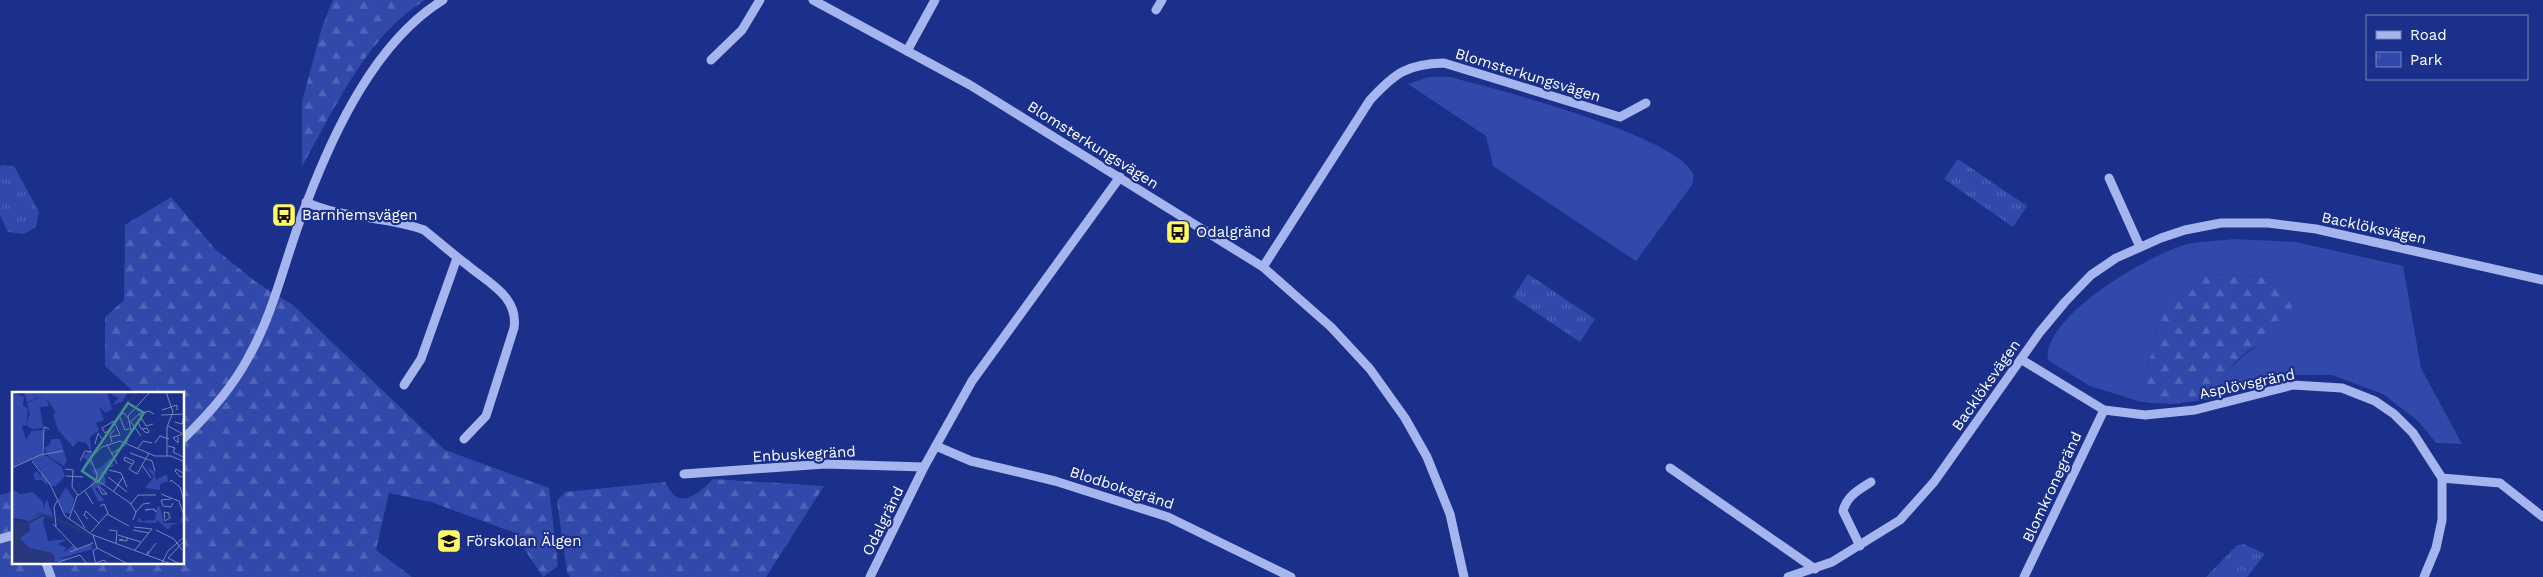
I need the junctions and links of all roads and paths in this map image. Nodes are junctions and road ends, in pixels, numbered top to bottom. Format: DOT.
graph roads {
  1 [pos="442,0"];
  2 [pos="760,0"];
  3 [pos="813,0"];
  4 [pos="935,0"];
  5 [pos="1162,0"];
  6 [pos="1156,10"];
  7 [pos="907,51"];
  8 [pos="711,60"];
  9 [pos="1646,103"];
  10 [pos="1120,177"];
  11 [pos="2109,178"];
  12 [pos="306,202"];
  13 [pos="2140,247"];
  14 [pos="457,258"];
  15 [pos="1263,267"];
  16 [pos="2543,280"];
  17 [pos="2022,360"];
  18 [pos="404,385"];
  19 [pos="2104,410"];
  20 [pos="185,437"];
  21 [pos="464,439"];
  22 [pos="936,446"];
  23 [pos="924,467"];
  24 [pos="1670,468"];
  25 [pos="684,474"];
  26 [pos="2442,478"];
  27 [pos="1871,482"];
  28 [pos="2543,517"];
  29 [pos="1860,546"];
  30 [pos="46,564"];
  31 [pos="1815,569"];
  32 [pos="51,577"];
  33 [pos="870,577"];
  34 [pos="1291,577"];
  35 [pos="1464,577"];
  36 [pos="1788,577"];
  37 [pos="2024,577"];
  38 [pos="2424,577"];
  1 -- 12 [label="street"];
  2 -- 8 [label="street"];
  3 -- 7 [label="street, Blomsterkungsvägen"];
  4 -- 7 [label="street"];
  5 -- 6 [label="street"];
  7 -- 10 [label="street, Blomsterkungsvägen"];
  9 -- 15 [label="street, Blomsterkungsvägen"];
  10 -- 15 [label="street, Blomsterkungsvägen"];
  10 -- 22 [label="street, Odalgränd"];
  11 -- 13 [label="street"];
  12 -- 14 [label="street"];
  12 -- 20 [label="street"];
  13 -- 16 [label="street, Backlöksvägen"];
  13 -- 17 [label="street, Backlöksvägen"];
  14 -- 18 [label="street"];
  14 -- 21 [label="street"];
  15 -- 35 [label="street, Blomsterkungsvägen"];
  17 -- 19 [label="street, Asplövsgränd"];
  17 -- 29 [label="street, Backlöksvägen"];
  19 -- 26 [label="street, Asplövsgränd"];
  19 -- 37 [label="street, Blomkronegränd"];
  22 -- 23 [label="street, Odalgränd"];
  22 -- 34 [label="street, Blodboksgränd"];
  23 -- 25 [label="street, Enbuskegränd"];
  23 -- 33 [label="street, Odalgränd"];
  24 -- 31 [label="street"];
  26 -- 28 [label="street"];
  26 -- 38 [label="street"];
  27 -- 29 [label="street"];
  29 -- 31 [label="street, Backlöksvägen"];
  30 -- 32 [label="street"];
  31 -- 36 [label="street, Backlöksvägen"];
}
